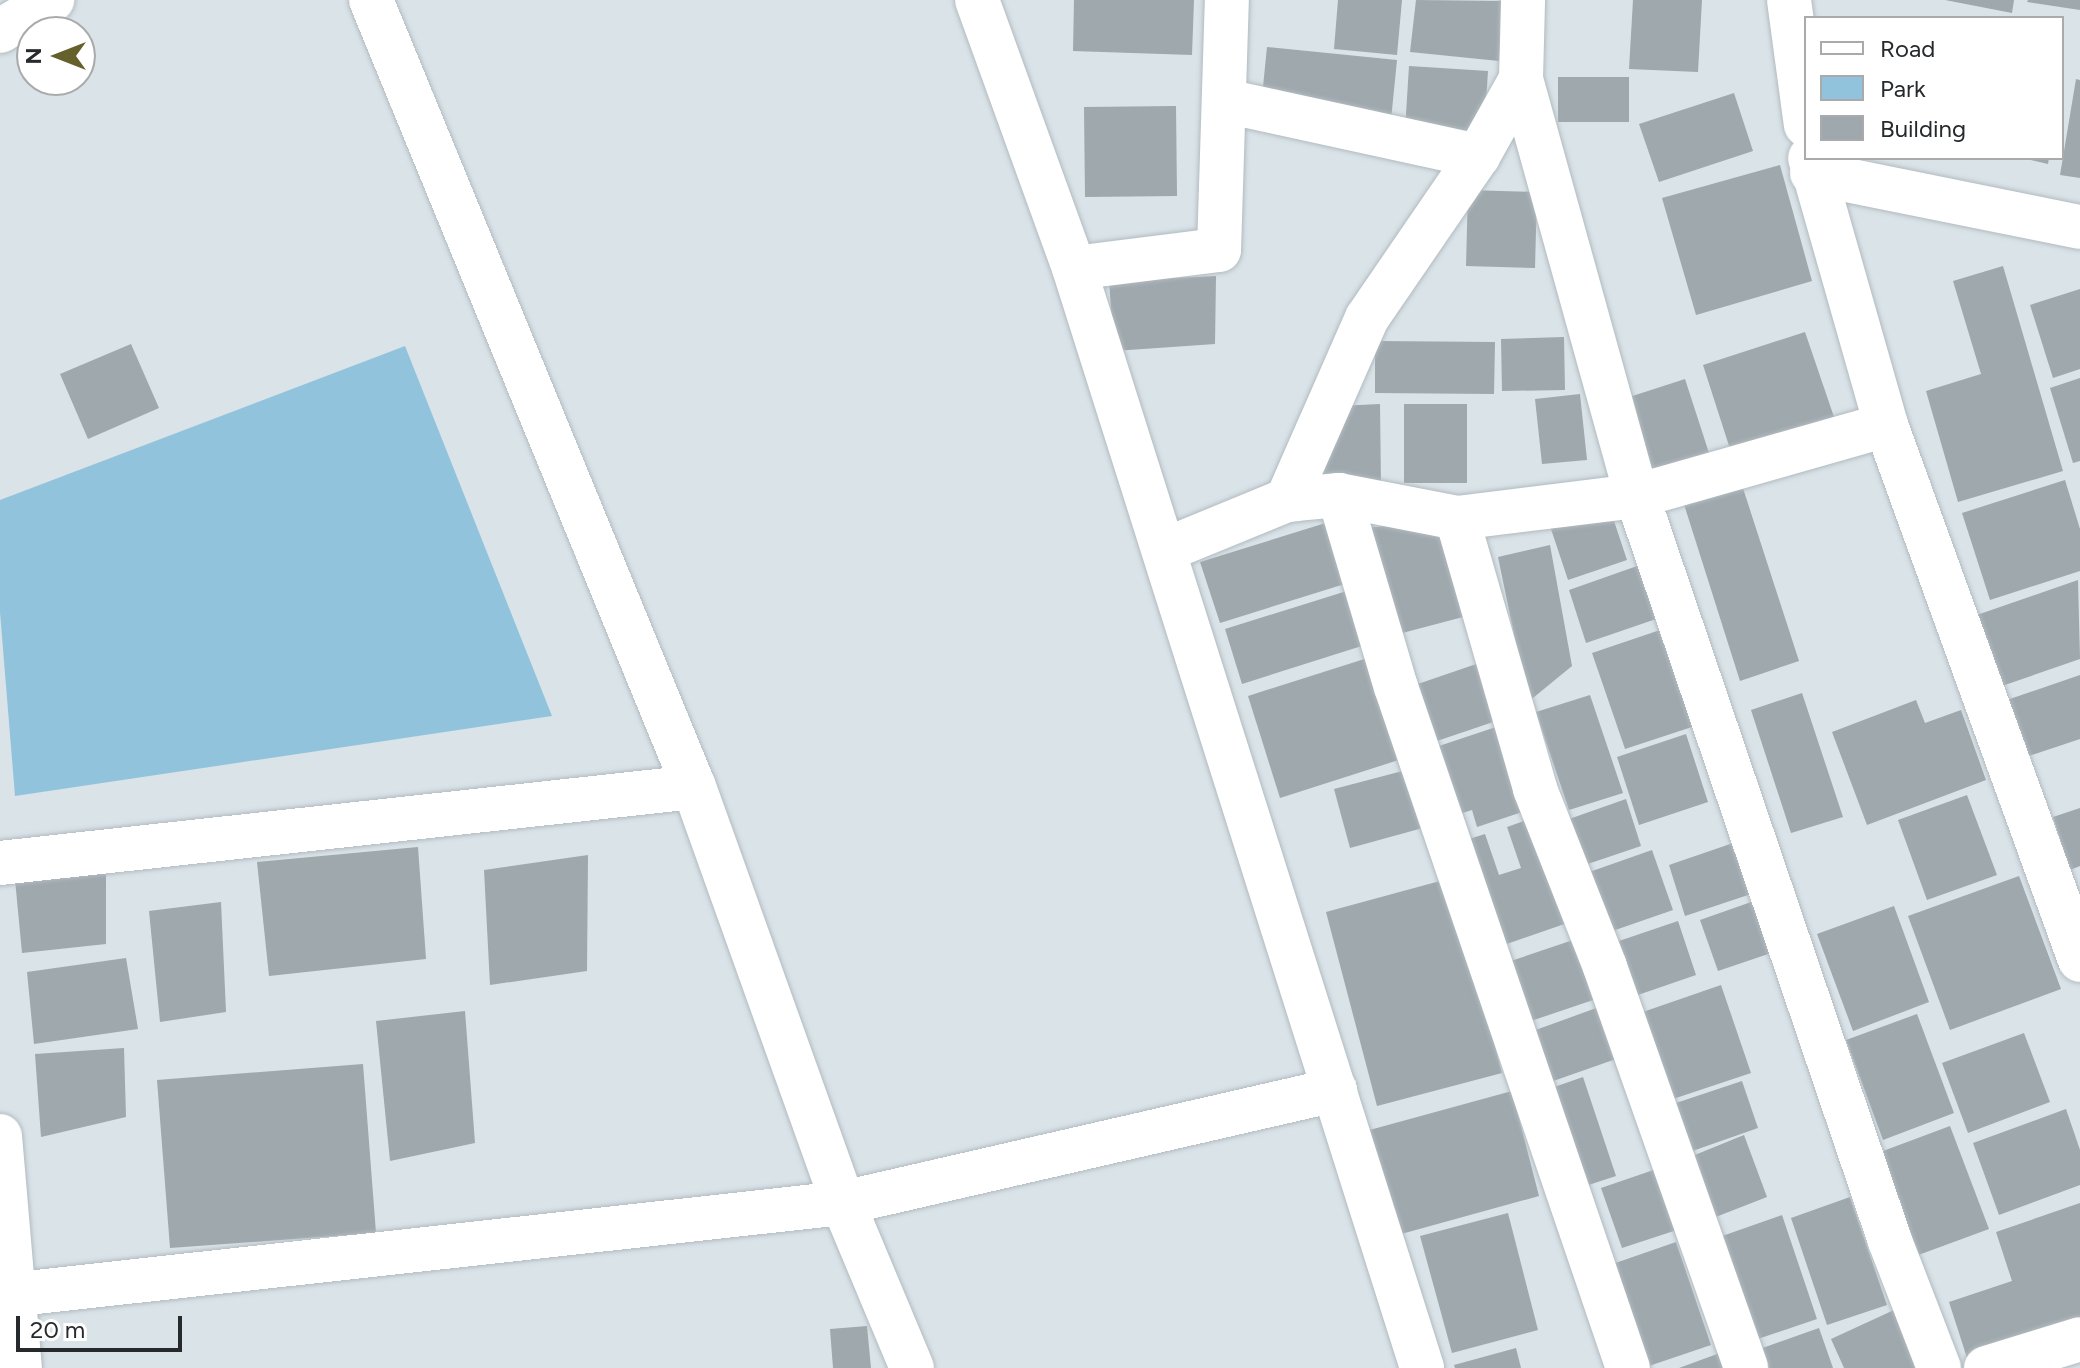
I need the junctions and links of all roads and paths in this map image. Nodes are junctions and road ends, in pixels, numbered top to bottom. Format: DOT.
graph roads {
  1 [pos="52,0"];
  2 [pos="371,0"];
  3 [pos="977,0"];
  4 [pos="1227,0"];
  5 [pos="1523,0"];
  6 [pos="1789,0"];
  7 [pos="0,31"];
  8 [pos="1521,79"];
  9 [pos="1225,101"];
  10 [pos="1804,110"];
  11 [pos="1478,156"];
  12 [pos="1811,165"];
  13 [pos="2080,227"];
  14 [pos="1074,268"];
  15 [pos="1886,425"];
  16 [pos="1339,495"];
  17 [pos="1637,496"];
  18 [pos="1287,500"];
  19 [pos="1457,518"];
  20 [pos="1165,550"];
  21 [pos="694,787"];
  22 [pos="0,863"];
  23 [pos="2080,960"];
  24 [pos="1335,1090"];
  25 [pos="0,1136"];
  26 [pos="843,1203"];
  27 [pos="7,1295"];
  28 [pos="2080,1339"];
  29 [pos="20,1368"];
  30 [pos="912,1368"];
  31 [pos="1422,1368"];
  32 [pos="1628,1368"];
  33 [pos="1746,1368"];
  34 [pos="1939,1368"];
  35 [pos="1986,1368"];
  1 -- 7 [label="street"];
  2 -- 21 [label="street"];
  3 -- 14 [label="street"];
  4 -- 9 [label="street"];
  5 -- 8 [label="street"];
  6 -- 10 [label="street"];
  8 -- 11 [label="street"];
  8 -- 17 [label="street"];
  9 -- 11 [label="street"];
  9 -- 14 [label="street"];
  11 -- 18 [label="street"];
  12 -- 13 [label="street"];
  12 -- 15 [label="street"];
  14 -- 20 [label="street"];
  15 -- 17 [label="street"];
  15 -- 23 [label="street"];
  16 -- 18 [label="street"];
  16 -- 19 [label="street"];
  16 -- 32 [label="street"];
  17 -- 19 [label="street"];
  17 -- 34 [label="street"];
  18 -- 20 [label="street"];
  19 -- 33 [label="street"];
  20 -- 24 [label="street"];
  21 -- 22 [label="street"];
  21 -- 26 [label="street"];
  24 -- 26 [label="street"];
  24 -- 31 [label="street"];
  25 -- 27 [label="street"];
  26 -- 27 [label="street"];
  26 -- 30 [label="street"];
  27 -- 29 [label="street"];
  28 -- 35 [label="street"];
}
